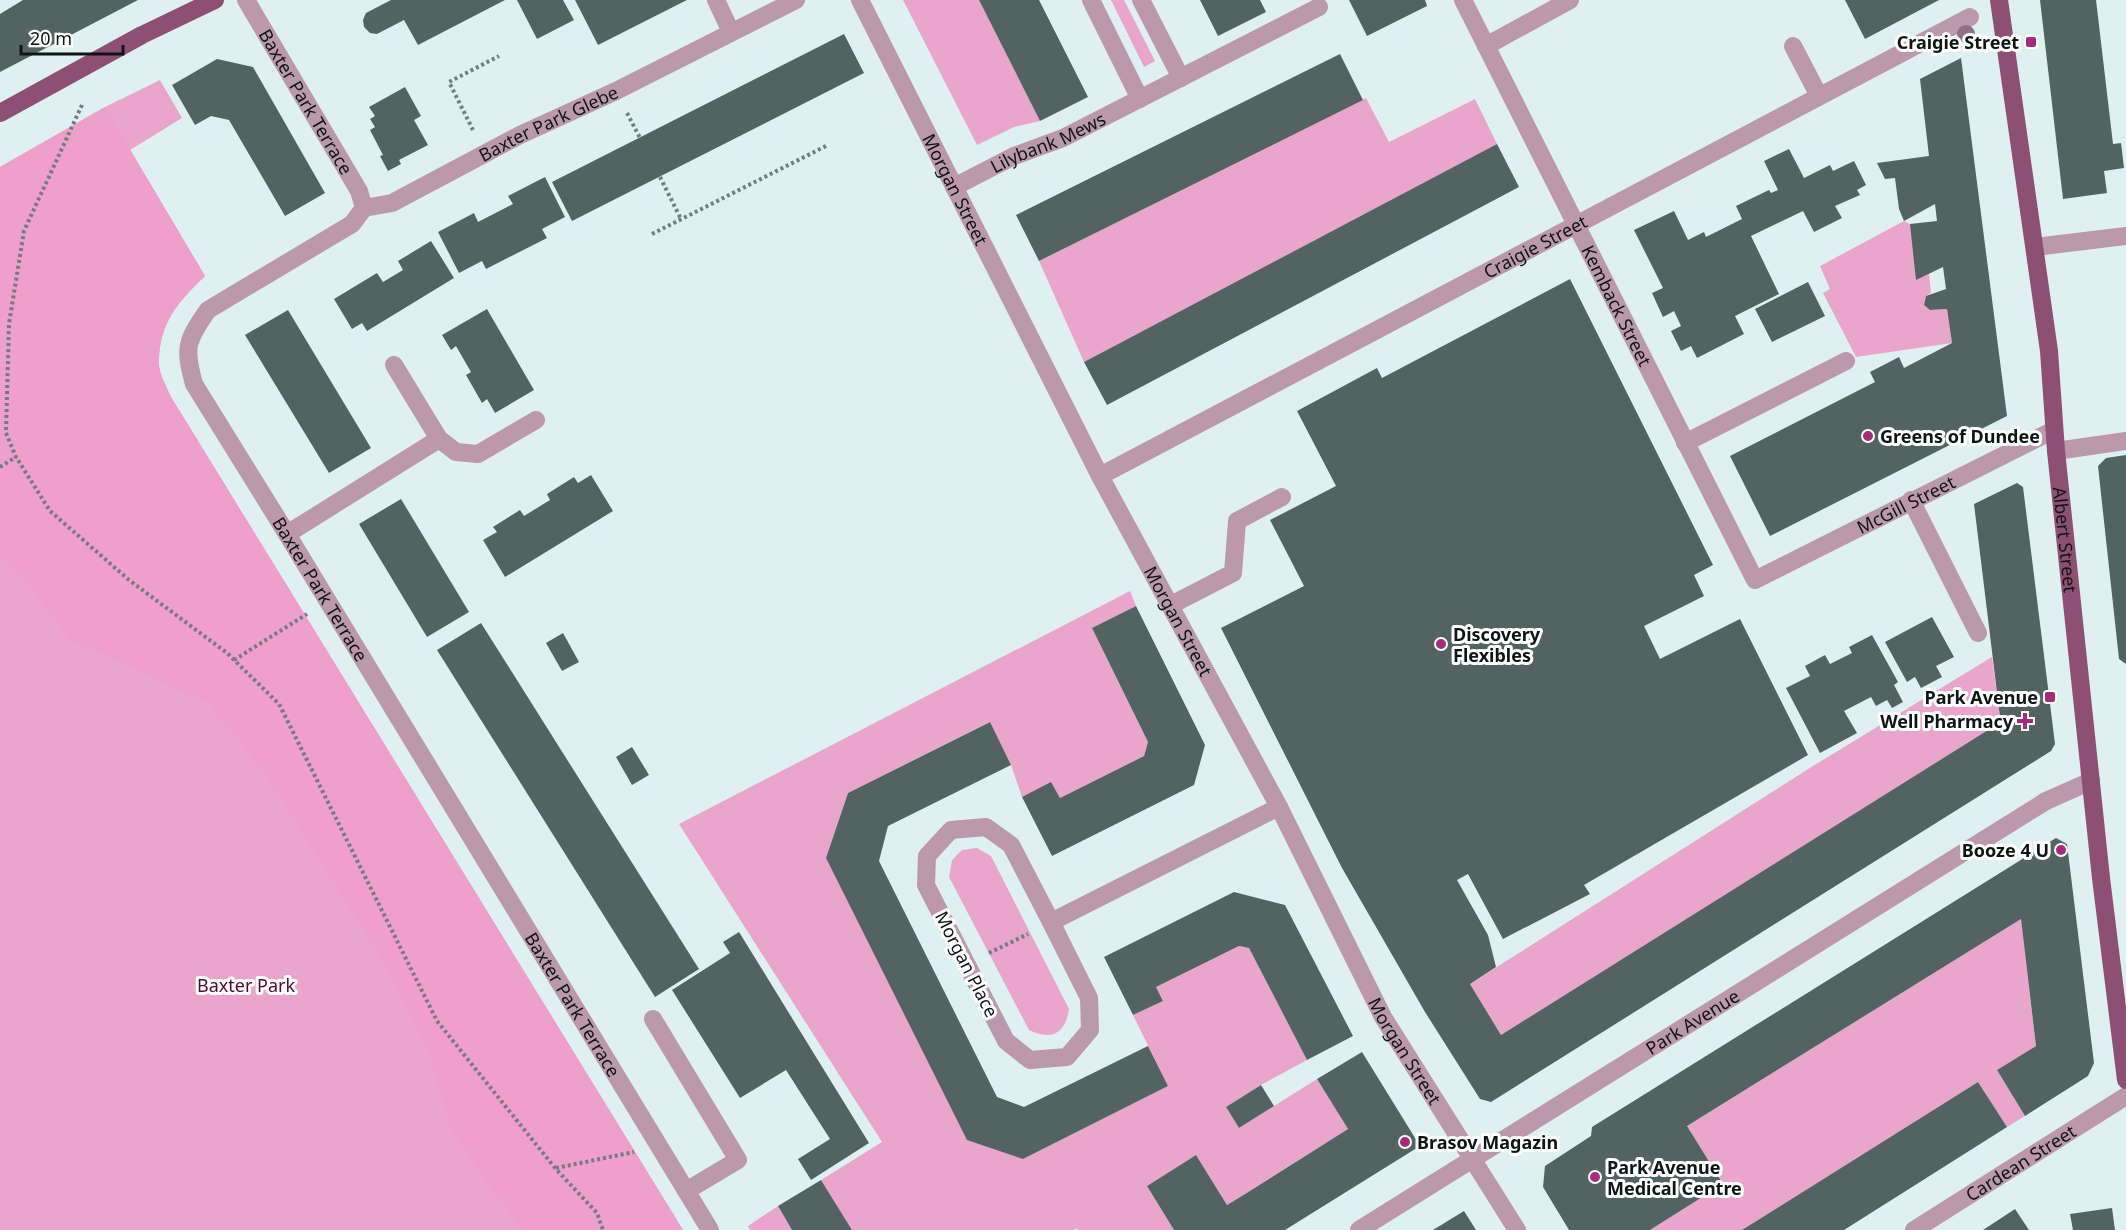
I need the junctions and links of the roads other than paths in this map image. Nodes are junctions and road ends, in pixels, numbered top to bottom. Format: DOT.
graph roads {
  1 [pos="215,0"];
  2 [pos="246,0"];
  3 [pos="716,0"];
  4 [pos="796,0"];
  5 [pos="860,0"];
  6 [pos="1090,0"];
  7 [pos="1142,0"];
  8 [pos="1463,0"];
  9 [pos="1570,0"];
  10 [pos="1999,0"];
  11 [pos="1319,7"];
  12 [pos="1970,17"];
  13 [pos="731,32"];
  14 [pos="1486,46"];
  15 [pos="1793,46"];
  16 [pos="1181,78"];
  17 [pos="1820,96"];
  18 [pos="1140,99"];
  19 [pos="0,113"];
  20 [pos="954,187"];
  21 [pos="364,208"];
  22 [pos="1575,225"];
  23 [pos="2126,236"];
  24 [pos="2035,247"];
  25 [pos="1846,361"];
  26 [pos="394,365"];
  27 [pos="536,420"];
  28 [pos="2054,430"];
  29 [pos="439,440"];
  30 [pos="2126,441"];
  31 [pos="1685,443"];
  32 [pos="2055,451"];
  33 [pos="1100,476"];
  34 [pos="1282,497"];
  35 [pos="1911,500"];
  36 [pos="287,534"];
  37 [pos="1755,580"];
  38 [pos="1171,605"];
  39 [pos="1978,633"];
  40 [pos="2091,781"];
  41 [pos="1279,807"];
  42 [pos="1051,922"];
  43 [pos="2122,1017"];
  44 [pos="653,1019"];
  45 [pos="2126,1080"];
  46 [pos="2126,1096"];
  47 [pos="1473,1158"];
  48 [pos="686,1191"];
  49 [pos="710,1230"];
  50 [pos="1359,1230"];
  51 [pos="1517,1230"];
  52 [pos="1914,1230"];
  1 -- 19 [label="main road"];
  2 -- 21 [label="street, Baxter Park Terrace"];
  3 -- 13 [label="street"];
  4 -- 13 [label="street, Baxter Park Glebe"];
  5 -- 20 [label="street, Morgan Street"];
  6 -- 18 [label="street"];
  7 -- 16 [label="street"];
  8 -- 14 [label="street, Kemback Street"];
  9 -- 14 [label="street"];
  10 -- 24 [label="main road, Albert Street"];
  11 -- 16 [label="street, Lilybank Mews"];
  12 -- 17 [label="street, Craigie Street"];
  13 -- 21 [label="street, Baxter Park Glebe"];
  14 -- 22 [label="street, Kemback Street"];
  15 -- 17 [label="street"];
  16 -- 18 [label="street, Lilybank Mews"];
  17 -- 22 [label="street, Craigie Street"];
  18 -- 20 [label="street, Lilybank Mews"];
  20 -- 33 [label="street, Morgan Street"];
  21 -- 36 [label="street, Baxter Park Terrace"];
  22 -- 31 [label="street, Kemback Street"];
  22 -- 33 [label="street, Craigie Street"];
  23 -- 24 [label="street"];
  24 -- 28 [label="main road, Albert Street"];
  25 -- 31 [label="street"];
  26 -- 29 [label="street"];
  27 -- 29 [label="street"];
  28 -- 32 [label="main road, Albert Street"];
  28 -- 35 [label="street, McGill Street"];
  29 -- 36 [label="street"];
  30 -- 32 [label="street"];
  31 -- 37 [label="street, Kemback Street"];
  32 -- 40 [label="main road, Albert Street"];
  33 -- 38 [label="street, Morgan Street"];
  34 -- 38 [label="street"];
  35 -- 37 [label="street, McGill Street"];
  35 -- 39 [label="street"];
  36 -- 48 [label="street, Baxter Park Terrace"];
  38 -- 41 [label="street, Morgan Street"];
  40 -- 43 [label="main road, Albert Street"];
  40 -- 47 [label="street, Park Avenue"];
  41 -- 42 [label="street"];
  41 -- 47 [label="street, Morgan Street"];
  42 -- 42 [label="street, Morgan Place"];
  43 -- 45 [label="main road, Albert Street"];
  44 -- 48 [label="street"];
  46 -- 52 [label="street, Cardean Street"];
  47 -- 50 [label="street, Park Avenue"];
  47 -- 51 [label="street, Morgan Street"];
  48 -- 49 [label="street, Baxter Park Terrace"];
}
